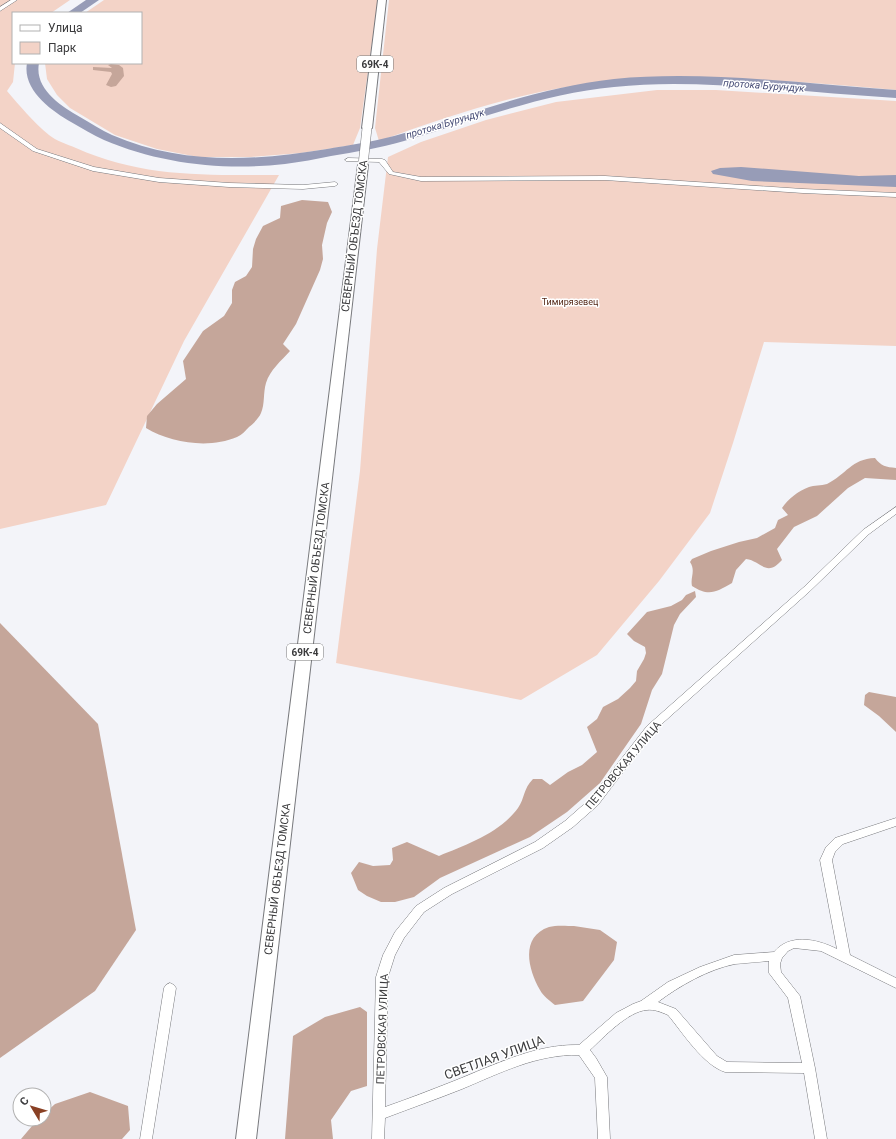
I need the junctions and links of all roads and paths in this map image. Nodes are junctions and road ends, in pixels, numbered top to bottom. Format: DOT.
graph roads {
  1 [pos="14,0"];
  2 [pos="382,0"];
  3 [pos="0,9"];
  4 [pos="0,125"];
  5 [pos="348,160"];
  6 [pos="335,184"];
  7 [pos="896,195"];
  8 [pos="896,510"];
  9 [pos="896,822"];
  10 [pos="777,956"];
  11 [pos="845,958"];
  12 [pos="896,983"];
  13 [pos="170,988"];
  14 [pos="645,1005"];
  15 [pos="582,1050"];
  16 [pos="809,1068"];
  17 [pos="380,1114"];
  18 [pos="146,1139"];
  19 [pos="246,1139"];
  20 [pos="378,1139"];
  21 [pos="604,1139"];
  22 [pos="821,1139"];
  1 -- 3 [label="street"];
  2 -- 19 [label="main road, СЕВЕРНЫЙ ОБЪЕЗД ТОМСКА / 69К-4, bridge"];
  4 -- 6 [label="street"];
  5 -- 7 [label="street"];
  8 -- 17 [label="street, ПЕТРОВСКАЯ УЛИЦА"];
  9 -- 11 [label="street"];
  10 -- 11 [label="street"];
  10 -- 14 [label="street"];
  10 -- 16 [label="street"];
  11 -- 12 [label="street"];
  13 -- 18 [label="street"];
  14 -- 15 [label="street"];
  14 -- 16 [label="street"];
  15 -- 17 [label="street, СВЕТЛАЯ УЛИЦА"];
  15 -- 21 [label="street"];
  16 -- 22 [label="street"];
  17 -- 20 [label="street, ПЕТРОВСКАЯ УЛИЦА"];
}
